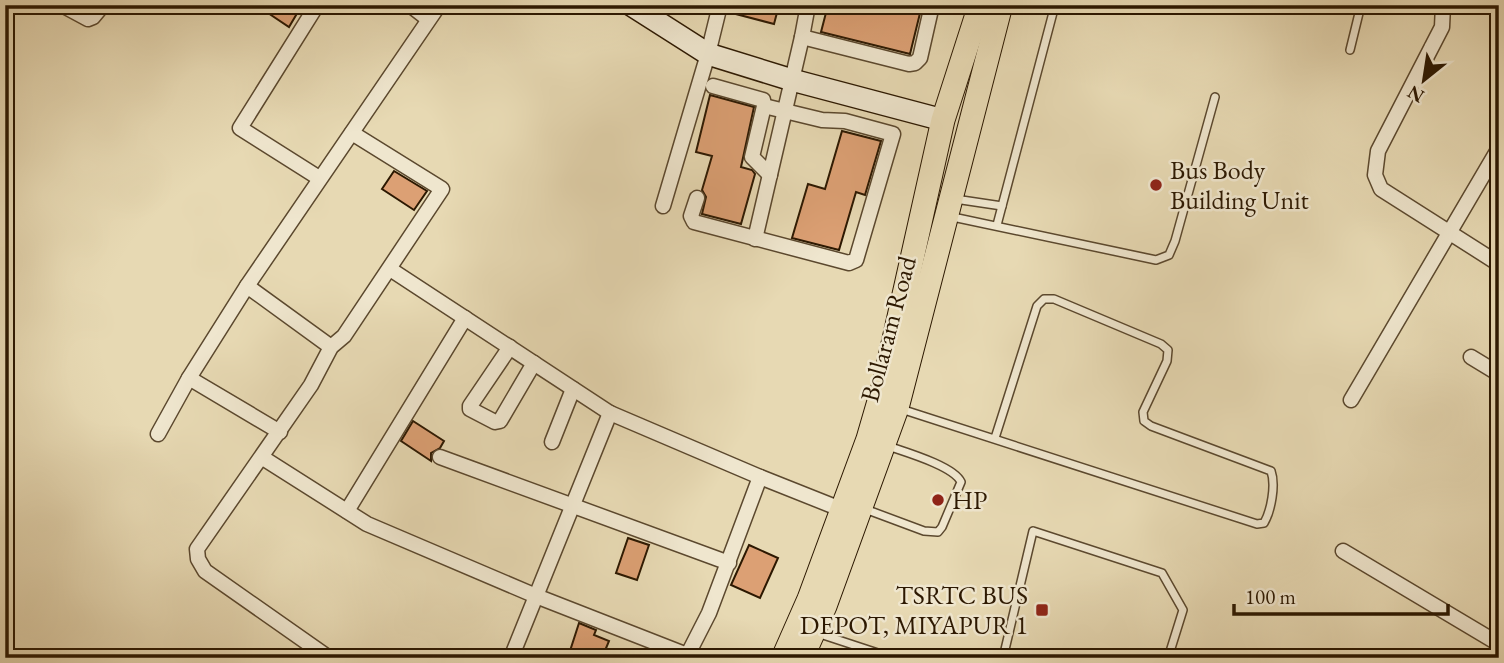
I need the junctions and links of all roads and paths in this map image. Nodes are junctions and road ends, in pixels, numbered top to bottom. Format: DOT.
graph roads {
  1 [pos="62,5"];
  2 [pos="103,5"];
  3 [pos="317,5"];
  4 [pos="410,5"];
  5 [pos="439,5"];
  6 [pos="631,5"];
  7 [pos="720,5"];
  8 [pos="807,5"];
  9 [pos="932,5"];
  10 [pos="980,5"];
  11 [pos="1001,5"];
  12 [pos="1055,5"];
  13 [pos="1362,5"];
  14 [pos="1443,5"];
  15 [pos="428,19"];
  16 [pos="802,37"];
  17 [pos="1350,50"];
  18 [pos="708,54"];
  19 [pos="792,80"];
  20 [pos="713,86"];
  21 [pos="1215,97"];
  22 [pos="764,106"];
  23 [pos="785,111"];
  24 [pos="943,120"];
  25 [pos="352,132"];
  26 [pos="1499,148"];
  27 [pos="770,175"];
  28 [pos="319,178"];
  29 [pos="697,198"];
  30 [pos="663,206"];
  31 [pos="1002,206"];
  32 [pos="949,207"];
  33 [pos="997,225"];
  34 [pos="1448,234"];
  35 [pos="755,239"];
  36 [pos="1499,264"];
  37 [pos="390,269"];
  38 [pos="247,286"];
  39 [pos="465,318"];
  40 [pos="331,347"];
  41 [pos="510,347"];
  42 [pos="1471,357"];
  43 [pos="534,363"];
  44 [pos="1499,374"];
  45 [pos="189,377"];
  46 [pos="573,389"];
  47 [pos="1351,400"];
  48 [pos="897,408"];
  49 [pos="610,413"];
  50 [pos="280,432"];
  51 [pos="159,434"];
  52 [pos="995,438"];
  53 [pos="552,442"];
  54 [pos="884,444"];
  55 [pos="440,457"];
  56 [pos="263,458"];
  57 [pos="760,477"];
  58 [pos="573,506"];
  59 [pos="852,509"];
  60 [pos="346,511"];
  61 [pos="1343,551"];
  62 [pos="729,564"];
  63 [pos="536,596"];
  64 [pos="806,629"];
  65 [pos="1499,646"];
  66 [pos="687,656"];
  67 [pos="329,658"];
  68 [pos="512,658"];
  69 [pos="783,658"];
  70 [pos="802,658"];
  71 [pos="893,658"];
  72 [pos="1003,658"];
  73 [pos="1168,658"];
  74 [pos="1492,658"];
  1 -- 2 [label="street"];
  3 -- 28 [label="street"];
  4 -- 15 [label="street"];
  5 -- 15 [label="street"];
  6 -- 18 [label="street"];
  7 -- 18 [label="street"];
  8 -- 16 [label="street"];
  9 -- 16 [label="street"];
  10 -- 24 [label="main road, Bollaram Road"];
  11 -- 32 [label="main road, Bollaram Road"];
  12 -- 31 [label="lane"];
  13 -- 17 [label="lane"];
  14 -- 34 [label="street"];
  15 -- 25 [label="street"];
  16 -- 19 [label="street"];
  18 -- 19 [label="street"];
  18 -- 30 [label="street"];
  19 -- 23 [label="street"];
  19 -- 24 [label="street"];
  20 -- 22 [label="street"];
  21 -- 33 [label="lane"];
  22 -- 23 [label="street"];
  22 -- 27 [label="street"];
  23 -- 27 [label="street"];
  23 -- 35 [label="street"];
  24 -- 59 [label="main road, Bollaram Road"];
  25 -- 28 [label="street"];
  25 -- 37 [label="street"];
  26 -- 34 [label="street"];
  27 -- 35 [label="street"];
  28 -- 38 [label="street"];
  29 -- 35 [label="street"];
  31 -- 32 [label="lane"];
  31 -- 33 [label="lane"];
  32 -- 33 [label="lane"];
  32 -- 48 [label="main road, Bollaram Road"];
  34 -- 36 [label="street"];
  34 -- 47 [label="street"];
  37 -- 39 [label="street"];
  37 -- 40 [label="street"];
  38 -- 40 [label="street"];
  38 -- 45 [label="street"];
  39 -- 41 [label="street"];
  39 -- 60 [label="street"];
  40 -- 50 [label="street"];
  41 -- 43 [label="street"];
  41 -- 43 [label="street"];
  42 -- 44 [label="street"];
  43 -- 46 [label="street"];
  45 -- 50 [label="street"];
  45 -- 51 [label="street"];
  46 -- 49 [label="street"];
  46 -- 53 [label="street"];
  48 -- 52 [label="lane"];
  48 -- 54 [label="main road, Bollaram Road"];
  49 -- 57 [label="street"];
  49 -- 58 [label="street"];
  50 -- 56 [label="street"];
  52 -- 52 [label="lane"];
  54 -- 59 [label="main road, Bollaram Road"];
  54 -- 59 [label="lane"];
  55 -- 58 [label="street"];
  56 -- 60 [label="street"];
  56 -- 67 [label="street"];
  57 -- 59 [label="street"];
  57 -- 62 [label="street"];
  58 -- 62 [label="street"];
  58 -- 63 [label="street"];
  59 -- 64 [label="main road, Bollaram Road"];
  60 -- 63 [label="street"];
  61 -- 65 [label="street"];
  62 -- 66 [label="street"];
  63 -- 66 [label="street"];
  63 -- 68 [label="street"];
  64 -- 69 [label="main road, Bollaram Road"];
  64 -- 70 [label="main road, Bollaram Road"];
  64 -- 71 [label="lane"];
  65 -- 74 [label="street"];
  72 -- 73 [label="lane"];
}
